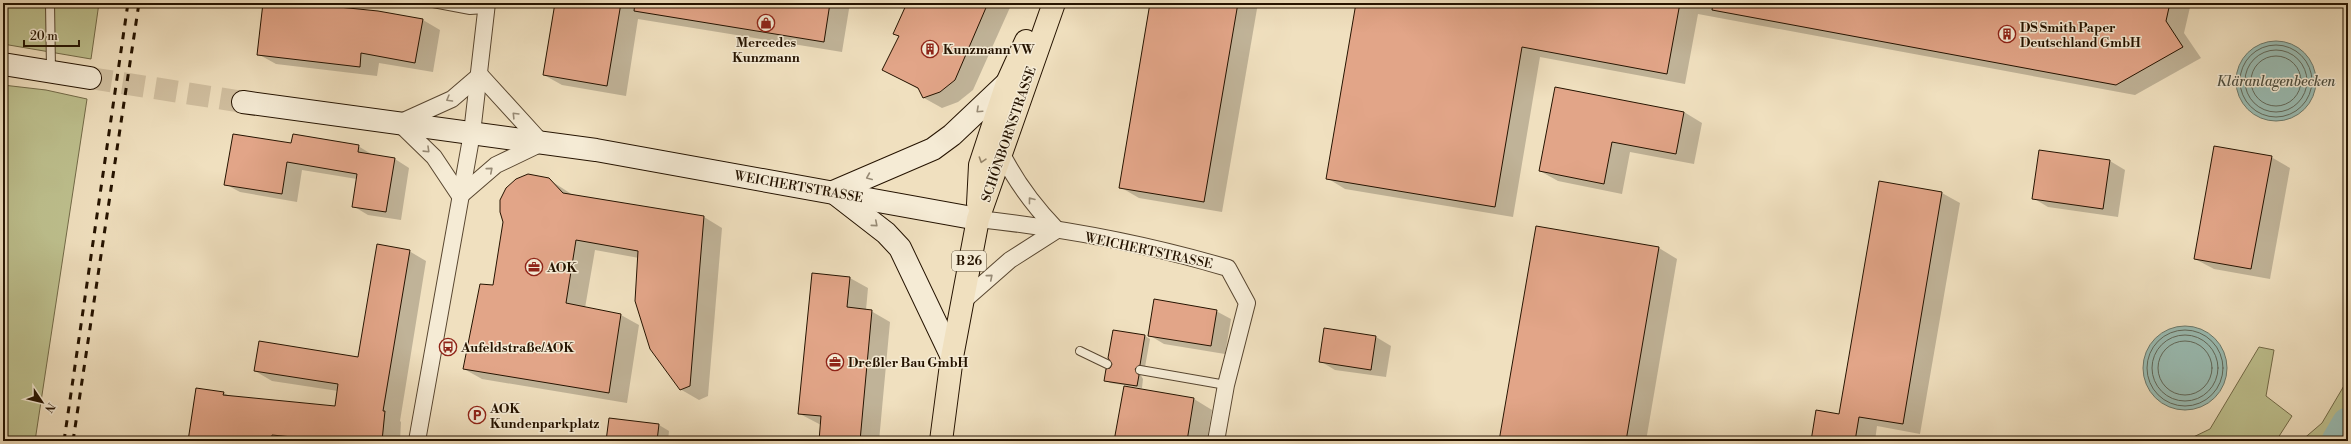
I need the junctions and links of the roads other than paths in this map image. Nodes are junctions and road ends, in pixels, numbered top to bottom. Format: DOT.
graph roads {
  1 [pos="50,3"];
  2 [pos="433,3"];
  3 [pos="1045,3"];
  4 [pos="1054,3"];
  5 [pos="486,6"];
  6 [pos="3,64"];
  7 [pos="51,72"];
  8 [pos="480,75"];
  9 [pos="90,78"];
  10 [pos="1007,83"];
  11 [pos="243,102"];
  12 [pos="399,123"];
  13 [pos="472,133"];
  14 [pos="542,143"];
  15 [pos="1002,154"];
  16 [pos="833,192"];
  17 [pos="460,196"];
  18 [pos="978,220"];
  19 [pos="1057,230"];
  20 [pos="961,303"];
  21 [pos="1080,351"];
  22 [pos="952,357"];
  23 [pos="1107,364"];
  24 [pos="1140,370"];
  25 [pos="1226,385"];
  26 [pos="417,441"];
  27 [pos="941,441"];
  28 [pos="1216,441"];
  1 -- 7 [label="lane"];
  2 -- 5 [label="lane"];
  3 -- 10 [label="main road, SCHÖNBORNSTRASSE"];
  4 -- 15 [label="main road, SCHÖNBORNSTRASSE"];
  5 -- 8 [label="street"];
  6 -- 7 [label="main road"];
  7 -- 9 [label="main road"];
  8 -- 12 [label="street, one-way"];
  8 -- 13 [label="street"];
  14 -- 8 [label="street, one-way"];
  10 -- 16 [label="main road, one-way"];
  10 -- 18 [label="main road, SCHÖNBORNSTRASSE, one-way"];
  11 -- 12 [label="main road, WEICHERTSTRASSE"];
  12 -- 13 [label="main road, WEICHERTSTRASSE"];
  12 -- 17 [label="street, one-way"];
  13 -- 14 [label="main road, WEICHERTSTRASSE"];
  13 -- 17 [label="street"];
  14 -- 16 [label="main road, WEICHERTSTRASSE"];
  17 -- 14 [label="street, one-way"];
  15 -- 18 [label="main road, SCHÖNBORNSTRASSE"];
  19 -- 15 [label="street, one-way"];
  16 -- 18 [label="main road, WEICHERTSTRASSE"];
  16 -- 22 [label="main road, one-way"];
  17 -- 26 [label="street"];
  18 -- 19 [label="street, WEICHERTSTRASSE"];
  18 -- 20 [label="main road, SCHÖNBORNSTRASSE / B 26"];
  20 -- 19 [label="street, one-way"];
  19 -- 25 [label="street, WEICHERTSTRASSE"];
  20 -- 22 [label="main road, SCHÖNBORNSTRASSE / B 26"];
  21 -- 23 [label="lane"];
  22 -- 27 [label="main road, SCHÖNBORNSTRASSE / B 26"];
  24 -- 25 [label="lane"];
  25 -- 28 [label="street, WEICHERTSTRASSE"];
}
